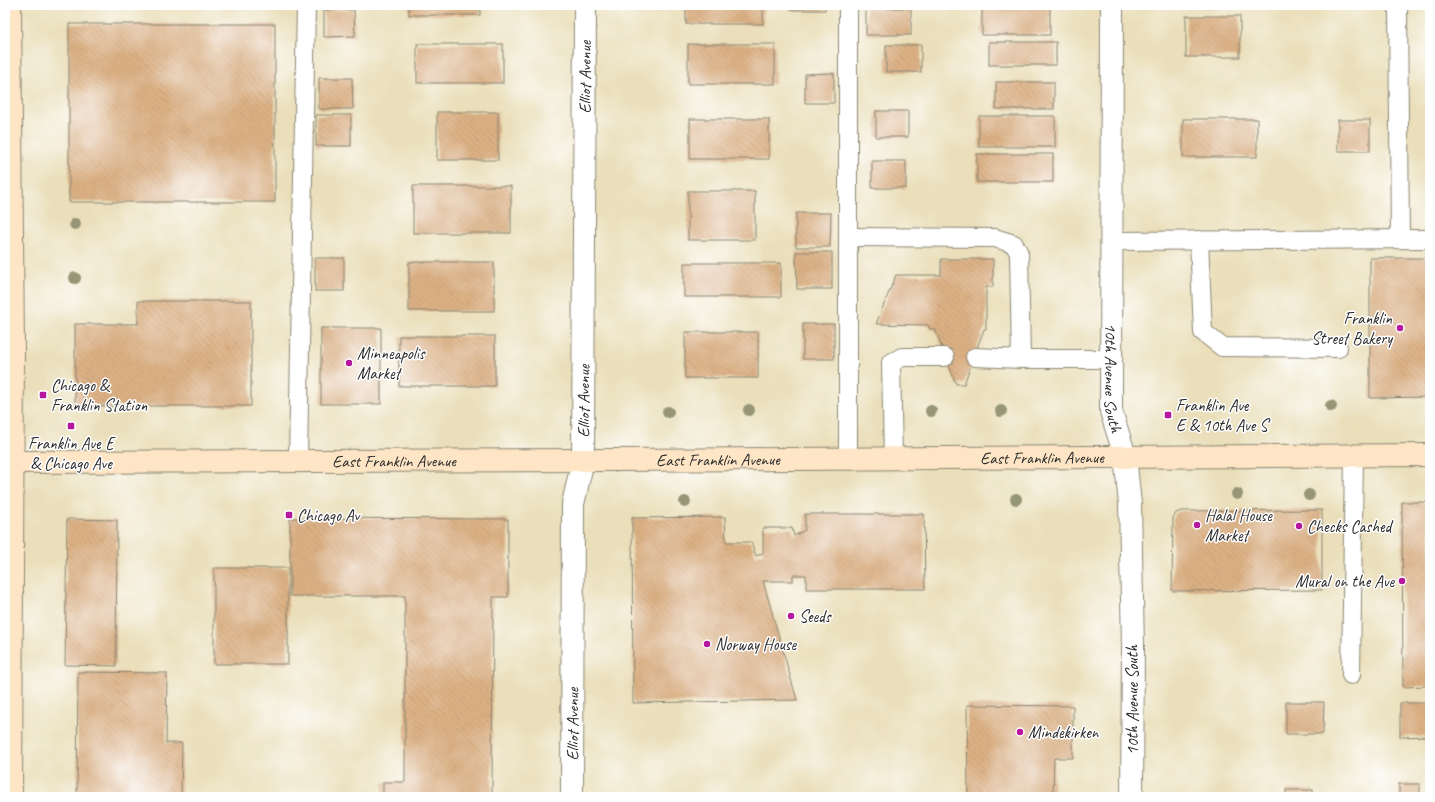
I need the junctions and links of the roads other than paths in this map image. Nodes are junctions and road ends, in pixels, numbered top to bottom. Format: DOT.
graph roads {
  1 [pos="10,5"];
  2 [pos="306,5"];
  3 [pos="585,5"];
  4 [pos="848,5"];
  5 [pos="1112,5"];
  6 [pos="1398,5"];
  7 [pos="8,183"];
  8 [pos="848,237"];
  9 [pos="1400,239"];
  10 [pos="1430,239"];
  11 [pos="1199,240"];
  12 [pos="1111,241"];
  13 [pos="1338,348"];
  14 [pos="945,357"];
  15 [pos="975,357"];
  16 [pos="1021,359"];
  17 [pos="1111,359"];
  18 [pos="1354,455"];
  19 [pos="1430,455"];
  20 [pos="1125,456"];
  21 [pos="848,458"];
  22 [pos="892,458"];
  23 [pos="584,460"];
  24 [pos="298,461"];
  25 [pos="9,462"];
  26 [pos="1351,675"];
  27 [pos="11,797"];
  28 [pos="572,797"];
  29 [pos="1132,797"];
  1 -- 7 [label="main road"];
  2 -- 24 [label="lane"];
  3 -- 23 [label="street, Elliot Avenue"];
  4 -- 8 [label="lane"];
  5 -- 12 [label="street, 10th Avenue South"];
  6 -- 9 [label="lane"];
  7 -- 25 [label="main road"];
  8 -- 16 [label="lane"];
  8 -- 21 [label="lane"];
  9 -- 10 [label="lane"];
  9 -- 11 [label="lane"];
  11 -- 12 [label="lane"];
  11 -- 13 [label="lane"];
  12 -- 17 [label="street, 10th Avenue South"];
  14 -- 22 [label="lane"];
  15 -- 16 [label="lane"];
  16 -- 17 [label="lane"];
  17 -- 20 [label="street, 10th Avenue South"];
  18 -- 19 [label="main road, East Franklin Avenue"];
  18 -- 20 [label="main road, East Franklin Avenue"];
  18 -- 26 [label="lane"];
  20 -- 22 [label="main road, East Franklin Avenue"];
  20 -- 29 [label="street, 10th Avenue South"];
  21 -- 22 [label="main road, East Franklin Avenue"];
  21 -- 23 [label="main road, East Franklin Avenue"];
  23 -- 24 [label="main road, East Franklin Avenue"];
  23 -- 28 [label="street, Elliot Avenue"];
  24 -- 25 [label="main road, East Franklin Avenue"];
  25 -- 27 [label="main road"];
}
